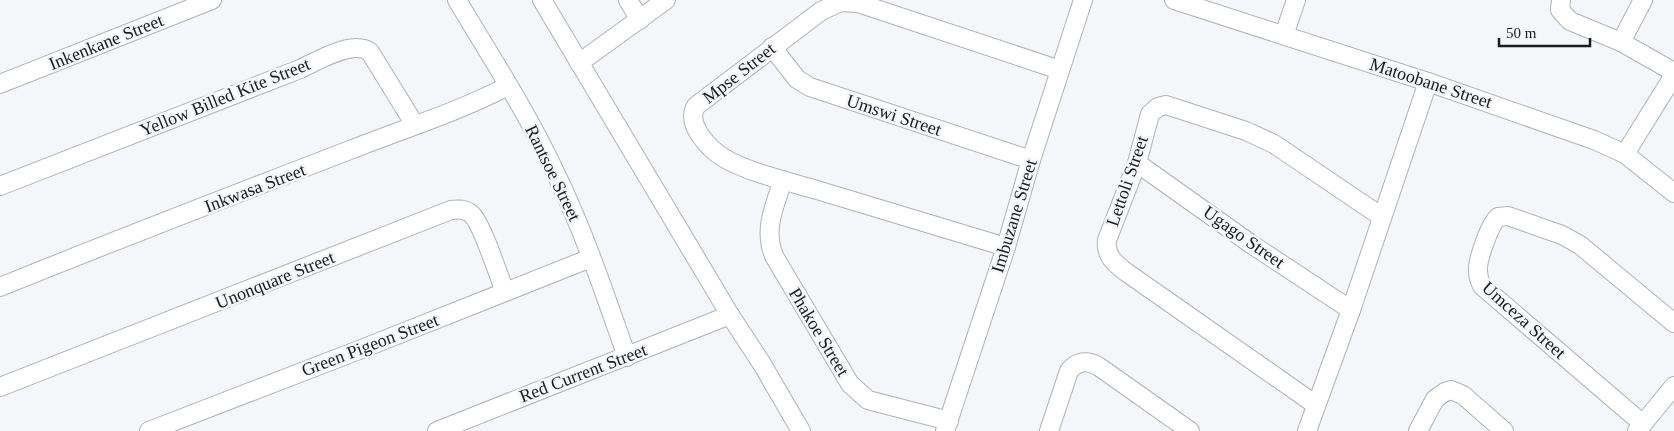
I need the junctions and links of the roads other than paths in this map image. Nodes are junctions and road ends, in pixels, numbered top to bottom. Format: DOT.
graph roads {
  1 [pos="212,0"];
  2 [pos="457,0"];
  3 [pos="542,0"];
  4 [pos="628,0"];
  5 [pos="666,0"];
  6 [pos="1083,0"];
  7 [pos="1296,0"];
  8 [pos="1562,0"];
  9 [pos="1643,0"];
  10 [pos="1183,1"];
  11 [pos="640,20"];
  12 [pos="1284,35"];
  13 [pos="1621,42"];
  14 [pos="772,47"];
  15 [pos="579,63"];
  16 [pos="1060,70"];
  17 [pos="1674,74"];
  18 [pos="1428,82"];
  19 [pos="0,84"];
  20 [pos="508,86"];
  21 [pos="416,125"];
  22 [pos="1625,154"];
  23 [pos="1031,160"];
  24 [pos="1137,163"];
  25 [pos="783,180"];
  26 [pos="0,186"];
  27 [pos="1674,193"];
  28 [pos="1382,217"];
  29 [pos="1006,247"];
  30 [pos="591,258"];
  31 [pos="0,287"];
  32 [pos="505,292"];
  33 [pos="1351,310"];
  34 [pos="730,315"];
  35 [pos="1674,323"];
  36 [pos="627,357"];
  37 [pos="1674,386"];
  38 [pos="0,387"];
  39 [pos="1316,405"];
  40 [pos="947,426"];
  41 [pos="1640,427"];
  42 [pos="149,431"];
  43 [pos="436,431"];
  44 [pos="801,431"];
  45 [pos="1049,431"];
  46 [pos="1190,431"];
  47 [pos="1308,431"];
  48 [pos="1418,431"];
  49 [pos="1504,431"];
  1 -- 19 [label="street, Inkenkane Street"];
  2 -- 20 [label="street, Rantsoe Street"];
  3 -- 15 [label="street"];
  4 -- 11 [label="street"];
  5 -- 11 [label="street"];
  6 -- 16 [label="street, Imbuzane Street"];
  7 -- 12 [label="street"];
  8 -- 13 [label="street"];
  9 -- 13 [label="street"];
  10 -- 12 [label="street, Matoobane Street"];
  11 -- 15 [label="street"];
  12 -- 18 [label="street, Matoobane Street"];
  13 -- 17 [label="street"];
  14 -- 16 [label="street, Mpse Street"];
  14 -- 23 [label="street, Umswi Street"];
  14 -- 25 [label="street, Mpse Street"];
  15 -- 34 [label="street"];
  16 -- 23 [label="street, Imbuzane Street"];
  17 -- 22 [label="street"];
  18 -- 22 [label="street, Matoobane Street"];
  18 -- 28 [label="street"];
  20 -- 21 [label="street, Inkwasa Street"];
  20 -- 30 [label="street, Rantsoe Street"];
  21 -- 26 [label="street, Yellow Billed Kite Street"];
  21 -- 31 [label="street, Inkwasa Street"];
  22 -- 27 [label="street, Matoobane Street"];
  23 -- 29 [label="street, Imbuzane Street"];
  24 -- 28 [label="street, Lettoli Street"];
  24 -- 33 [label="street, Ugago Street"];
  24 -- 39 [label="street, Lettoli Street"];
  25 -- 29 [label="street, Mpse Street"];
  25 -- 40 [label="street, Phakoe Street"];
  28 -- 33 [label="street"];
  29 -- 40 [label="street, Imbuzane Street"];
  30 -- 32 [label="street, Green Pigeon Street"];
  30 -- 36 [label="street, Rantsoe Street"];
  32 -- 38 [label="street, Unonquare Street"];
  32 -- 42 [label="street, Green Pigeon Street"];
  33 -- 39 [label="street"];
  34 -- 36 [label="street, Red Current Street"];
  34 -- 44 [label="street"];
  35 -- 41 [label="street, Umceza Street"];
  36 -- 43 [label="street, Red Current Street"];
  37 -- 41 [label="street"];
  39 -- 47 [label="street"];
  45 -- 46 [label="street"];
  48 -- 49 [label="street"];
}
